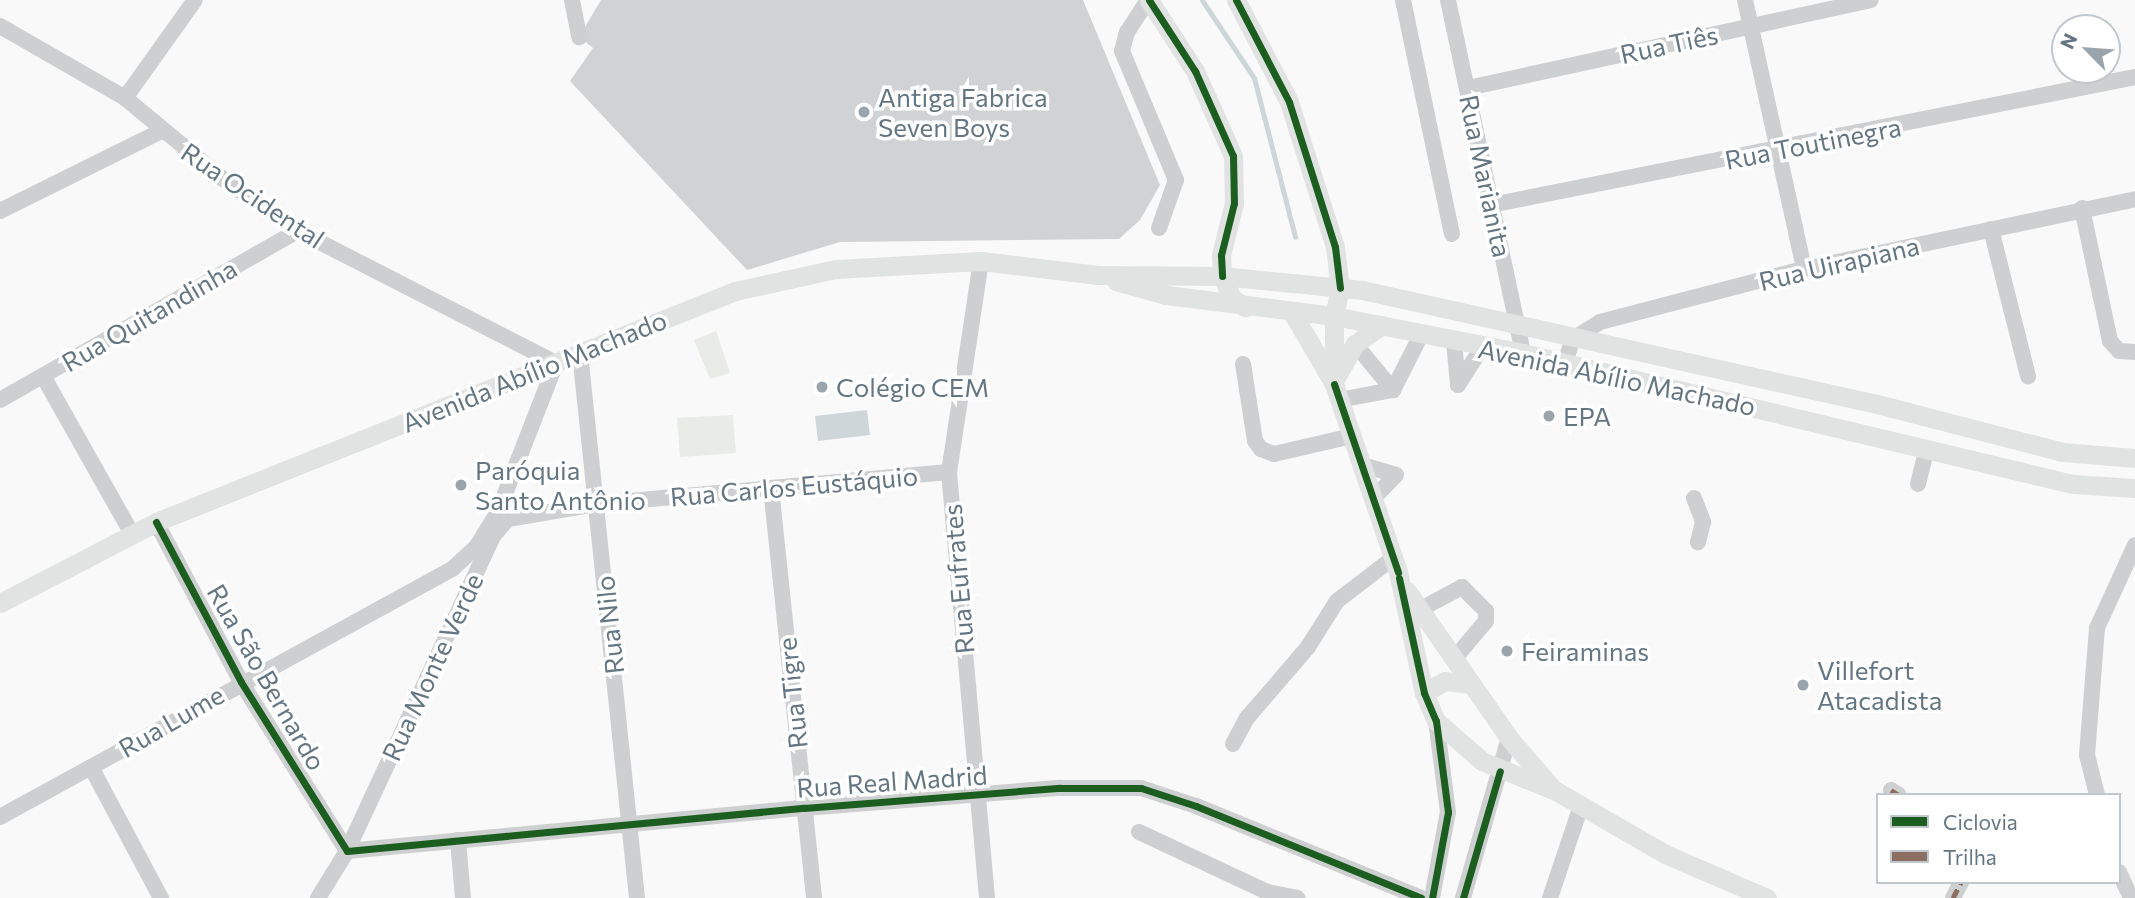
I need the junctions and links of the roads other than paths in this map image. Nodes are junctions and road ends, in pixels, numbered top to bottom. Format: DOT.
graph roads {
  1 [pos="195,0"];
  2 [pos="572,0"];
  3 [pos="1149,0"];
  4 [pos="1236,0"];
  5 [pos="1403,0"];
  6 [pos="1448,0"];
  7 [pos="1745,0"];
  8 [pos="1870,0"];
  9 [pos="0,26"];
  10 [pos="1751,26"];
  11 [pos="579,37"];
  12 [pos="2135,77"];
  13 [pos="1468,88"];
  14 [pos="125,98"];
  15 [pos="161,131"];
  16 [pos="1779,151"];
  17 [pos="2135,199"];
  18 [pos="1491,205"];
  19 [pos="2082,208"];
  20 [pos="0,211"];
  21 [pos="1158,228"];
  22 [pos="1991,229"];
  23 [pos="298,230"];
  24 [pos="1452,234"];
  25 [pos="1335,247"];
  26 [pos="981,261"];
  27 [pos="1804,269"];
  28 [pos="1098,275"];
  29 [pos="1222,276"];
  30 [pos="1340,288"];
  31 [pos="1362,290"];
  32 [pos="1245,307"];
  33 [pos="1293,314"];
  34 [pos="1334,316"];
  35 [pos="1382,325"];
  36 [pos="1518,327"];
  37 [pos="1422,333"];
  38 [pos="1573,339"];
  39 [pos="1454,341"];
  40 [pos="1355,344"];
  41 [pos="1483,346"];
  42 [pos="2135,352"];
  43 [pos="580,353"];
  44 [pos="1522,353"];
  45 [pos="556,362"];
  46 [pos="1565,362"];
  47 [pos="1243,364"];
  48 [pos="43,376"];
  49 [pos="2028,376"];
  50 [pos="1393,390"];
  51 [pos="1337,392"];
  52 [pos="0,400"];
  53 [pos="1352,436"];
  54 [pos="1927,449"];
  55 [pos="2135,458"];
  56 [pos="1362,465"];
  57 [pos="949,472"];
  58 [pos="1918,484"];
  59 [pos="771,488"];
  60 [pos="2135,488"];
  61 [pos="1374,498"];
  62 [pos="1694,498"];
  63 [pos="596,504"];
  64 [pos="156,522"];
  65 [pos="132,534"];
  66 [pos="1698,542"];
  67 [pos="2135,545"];
  68 [pos="1393,558"];
  69 [pos="1399,578"];
  70 [pos="0,603"];
  71 [pos="1419,610"];
  72 [pos="1454,659"];
  73 [pos="241,682"];
  74 [pos="1471,684"];
  75 [pos="1424,693"];
  76 [pos="1436,721"];
  77 [pos="1509,738"];
  78 [pos="1233,744"];
  79 [pos="92,767"];
  80 [pos="1500,771"];
  81 [pos="1556,791"];
  82 [pos="2096,793"];
  83 [pos="976,796"];
  84 [pos="1581,806"];
  85 [pos="804,808"];
  86 [pos="0,817"];
  87 [pos="631,825"];
  88 [pos="1139,832"];
  89 [pos="458,840"];
  90 [pos="347,851"];
  91 [pos="2121,876"];
  92 [pos="1266,895"];
  93 [pos="161,898"];
  94 [pos="318,898"];
  95 [pos="463,898"];
  96 [pos="637,898"];
  97 [pos="814,898"];
  98 [pos="987,898"];
  99 [pos="1297,898"];
  100 [pos="1421,898"];
  101 [pos="1432,898"];
  102 [pos="1463,898"];
  103 [pos="1550,898"];
  104 [pos="1767,898"];
  105 [pos="2131,898"];
  1 -- 14 [label="street"];
  2 -- 11 [label="street"];
  3 -- 21 [label="street"];
  3 -- 29 [label="main road"];
  4 -- 25 [label="main road"];
  5 -- 24 [label="street"];
  6 -- 13 [label="street, Rua Marianita"];
  7 -- 10 [label="street"];
  8 -- 10 [label="street, Rua Tiês"];
  9 -- 14 [label="street, Rua Ocidental"];
  10 -- 13 [label="street, Rua Tiês"];
  10 -- 16 [label="street"];
  12 -- 16 [label="street, Rua Toutinegra"];
  13 -- 18 [label="street, Rua Marianita"];
  14 -- 15 [label="street, Rua Ocidental"];
  15 -- 20 [label="street"];
  15 -- 23 [label="street, Rua Ocidental"];
  16 -- 18 [label="street, Rua Toutinegra"];
  16 -- 27 [label="street"];
  17 -- 19 [label="street, Rua Uirapiana"];
  18 -- 36 [label="street, Rua Marianita"];
  19 -- 22 [label="street, Rua Uirapiana"];
  19 -- 42 [label="street"];
  22 -- 27 [label="street, Rua Uirapiana"];
  22 -- 49 [label="street"];
  23 -- 45 [label="street, Rua Ocidental"];
  23 -- 48 [label="street, Rua Quitandinha"];
  25 -- 30 [label="main road"];
  25 -- 31 [label="main road"];
  26 -- 28 [label="main road, Avenida Abílio Machado"];
  26 -- 43 [label="main road, Avenida Abílio Machado"];
  26 -- 57 [label="street, Rua Eufrates"];
  27 -- 38 [label="street, Rua Uirapiana"];
  28 -- 29 [label="main road, Avenida Abílio Machado"];
  28 -- 32 [label="main road, Avenida Abílio Machado"];
  29 -- 30 [label="main road, Avenida Abílio Machado"];
  29 -- 32 [label="main road"];
  30 -- 31 [label="main road, Avenida Abílio Machado"];
  30 -- 34 [label="main road"];
  31 -- 36 [label="main road, Avenida Abílio Machado"];
  32 -- 33 [label="main road, Avenida Abílio Machado"];
  33 -- 34 [label="main road, Avenida Abílio Machado"];
  33 -- 51 [label="main road"];
  34 -- 35 [label="main road, Avenida Abílio Machado"];
  34 -- 51 [label="main road"];
  35 -- 37 [label="main road, Avenida Abílio Machado"];
  35 -- 40 [label="main road"];
  36 -- 38 [label="main road, Avenida Abílio Machado"];
  36 -- 44 [label="street, Rua Marianita"];
  37 -- 39 [label="main road, Avenida Abílio Machado"];
  37 -- 50 [label="street"];
  38 -- 46 [label="street"];
  38 -- 55 [label="main road, Avenida Abílio Machado"];
  39 -- 41 [label="main road, Avenida Abílio Machado"];
  39 -- 41 [label="street"];
  40 -- 50 [label="street"];
  40 -- 51 [label="main road"];
  41 -- 44 [label="main road, Avenida Abílio Machado"];
  43 -- 45 [label="main road, Avenida Abílio Machado"];
  43 -- 63 [label="street, Rua Nilo"];
  44 -- 46 [label="main road, Avenida Abílio Machado"];
  45 -- 64 [label="main road, Avenida Abílio Machado"];
  45 -- 73 [label="street, Rua Lume"];
  46 -- 54 [label="main road, Avenida Abílio Machado"];
  47 -- 53 [label="street"];
  48 -- 52 [label="street, Rua Quitandinha"];
  48 -- 65 [label="street"];
  50 -- 51 [label="street"];
  51 -- 53 [label="main road"];
  53 -- 56 [label="main road"];
  54 -- 58 [label="street"];
  54 -- 60 [label="main road, Avenida Abílio Machado"];
  56 -- 61 [label="main road"];
  56 -- 61 [label="street"];
  57 -- 59 [label="street, Rua Carlos Eustáquio"];
  57 -- 83 [label="street, Rua Eufrates"];
  59 -- 63 [label="street, Rua Carlos Eustáquio"];
  59 -- 85 [label="street, Rua Tigre"];
  61 -- 68 [label="main road"];
  62 -- 66 [label="street"];
  63 -- 87 [label="street, Rua Nilo"];
  63 -- 90 [label="street, Rua Monte Verde"];
  64 -- 65 [label="main road, Avenida Abílio Machado"];
  64 -- 73 [label="street, Rua São Bernardo"];
  65 -- 70 [label="main road, Avenida Abílio Machado"];
  67 -- 82 [label="street"];
  68 -- 69 [label="main road"];
  68 -- 78 [label="street"];
  69 -- 71 [label="main road"];
  69 -- 75 [label="main road"];
  71 -- 72 [label="main road"];
  71 -- 72 [label="street"];
  72 -- 74 [label="main road"];
  73 -- 79 [label="street, Rua Lume"];
  73 -- 90 [label="street, Rua São Bernardo"];
  74 -- 75 [label="main road"];
  74 -- 77 [label="main road"];
  75 -- 76 [label="main road"];
  76 -- 80 [label="main road"];
  76 -- 101 [label="street"];
  77 -- 80 [label="street"];
  77 -- 81 [label="main road"];
  79 -- 86 [label="street, Rua Lume"];
  79 -- 93 [label="street"];
  80 -- 81 [label="main road"];
  80 -- 102 [label="street"];
  81 -- 84 [label="main road"];
  83 -- 85 [label="street, Rua Real Madrid"];
  83 -- 98 [label="street, Rua Eufrates"];
  83 -- 100 [label="street, Rua Real Madrid"];
  84 -- 103 [label="street"];
  84 -- 104 [label="main road"];
  85 -- 87 [label="street, Rua Real Madrid"];
  85 -- 97 [label="street, Rua Tigre"];
  87 -- 89 [label="street, Rua Real Madrid"];
  87 -- 96 [label="street, Rua Nilo"];
  88 -- 92 [label="street"];
  89 -- 90 [label="street, Rua Real Madrid"];
  89 -- 95 [label="street"];
  90 -- 94 [label="street, Rua Monte Verde"];
  91 -- 105 [label="street"];
  92 -- 99 [label="street"];
}
